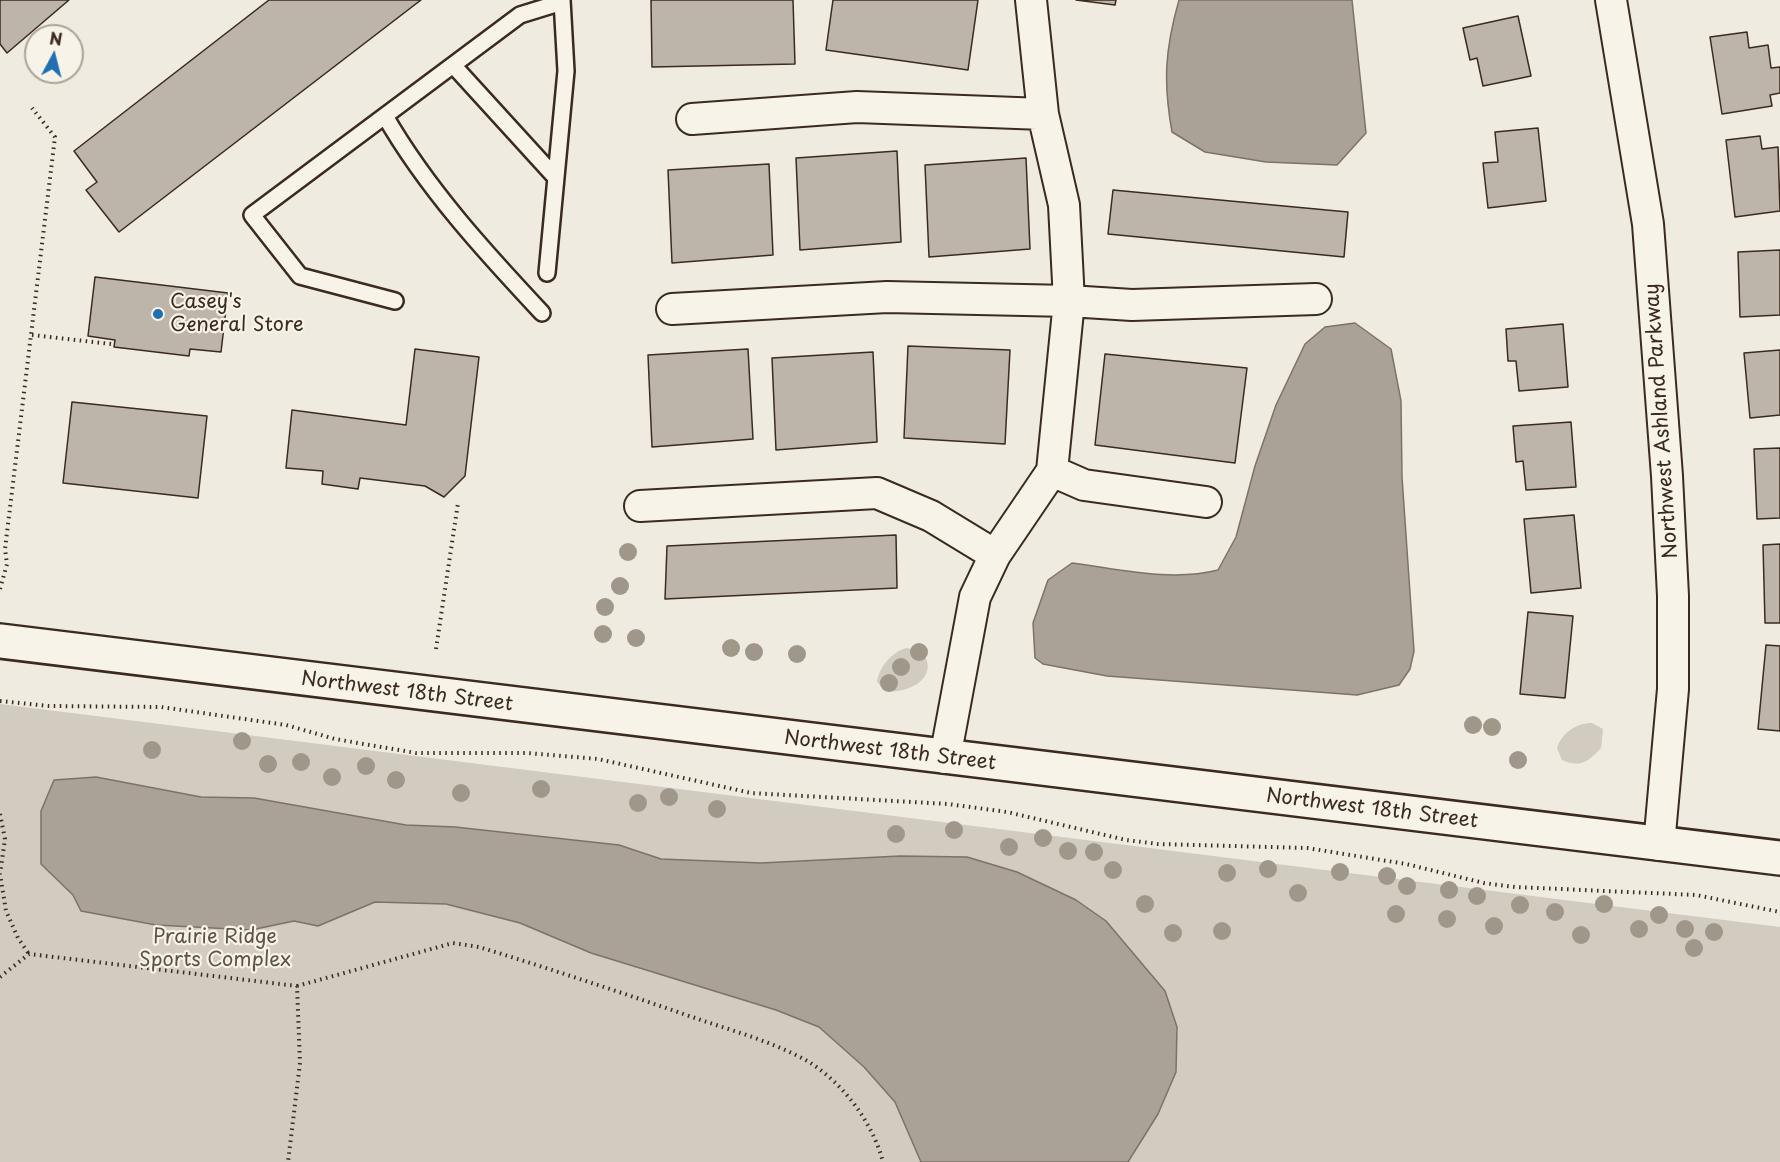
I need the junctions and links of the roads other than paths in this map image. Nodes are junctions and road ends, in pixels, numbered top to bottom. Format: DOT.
graph roads {
  1 [pos="1031,0"];
  2 [pos="1611,0"];
  3 [pos="562,1"];
  4 [pos="453,65"];
  5 [pos="1043,114"];
  6 [pos="385,116"];
  7 [pos="692,119"];
  8 [pos="556,178"];
  9 [pos="547,273"];
  10 [pos="1316,299"];
  11 [pos="395,301"];
  12 [pos="1069,301"];
  13 [pos="672,309"];
  14 [pos="542,313"];
  15 [pos="1052,471"];
  16 [pos="1206,502"];
  17 [pos="640,506"];
  18 [pos="995,555"];
  19 [pos="0,641"];
  20 [pos="945,758"];
  21 [pos="1659,845"];
  22 [pos="1780,858"];
  1 -- 5 [label="street"];
  2 -- 21 [label="street, Northwest Ashland Parkway"];
  3 -- 4 [label="lane"];
  3 -- 8 [label="lane"];
  4 -- 6 [label="lane"];
  4 -- 8 [label="lane"];
  5 -- 7 [label="street"];
  5 -- 12 [label="street"];
  6 -- 11 [label="lane"];
  6 -- 14 [label="lane"];
  8 -- 9 [label="lane"];
  10 -- 12 [label="street"];
  12 -- 13 [label="street"];
  12 -- 15 [label="street"];
  15 -- 16 [label="street"];
  15 -- 18 [label="street"];
  17 -- 18 [label="street"];
  18 -- 20 [label="street"];
  19 -- 20 [label="main road, Northwest 18th Street"];
  20 -- 21 [label="main road, Northwest 18th Street"];
  21 -- 22 [label="main road, Northwest 18th Street"];
}
